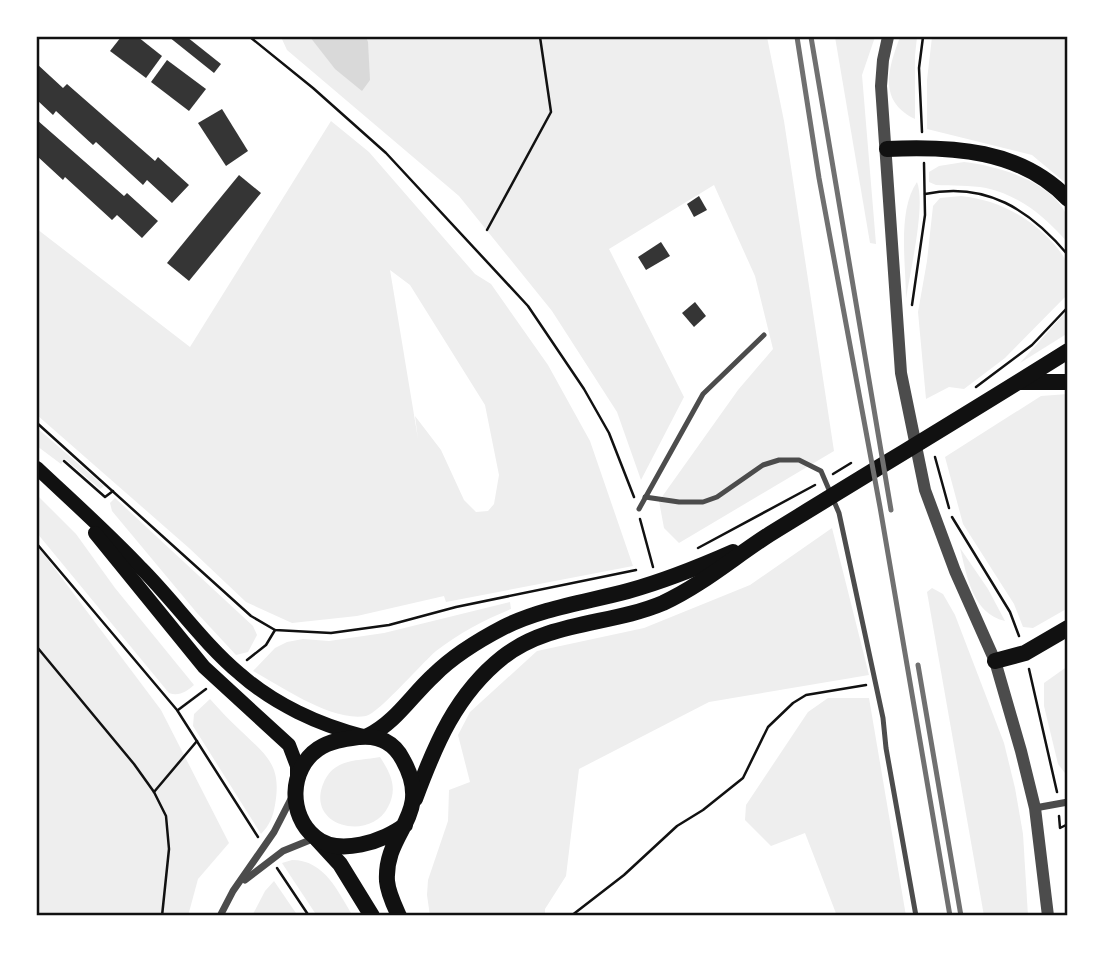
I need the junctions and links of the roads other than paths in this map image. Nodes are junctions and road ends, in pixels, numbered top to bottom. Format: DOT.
graph roads {
  1 [pos="888,37"];
  2 [pos="887,149"];
  3 [pos="1068,199"];
  4 [pos="764,335"];
  5 [pos="1068,351"];
  6 [pos="1018,382"];
  7 [pos="1068,382"];
  8 [pos="37,468"];
  9 [pos="58,489"];
  10 [pos="645,498"];
  11 [pos="639,509"];
  12 [pos="767,536"];
  13 [pos="1068,628"];
  14 [pos="995,660"];
  15 [pos="366,736"];
  16 [pos="296,787"];
  17 [pos="415,799"];
  18 [pos="1068,803"];
  19 [pos="1035,808"];
  20 [pos="405,825"];
  21 [pos="317,839"];
  22 [pos="239,884"];
  23 [pos="220,916"];
  24 [pos="372,916"];
  25 [pos="399,916"];
  26 [pos="916,916"];
  27 [pos="1048,916"];
  1 -- 2 [label="street"];
  2 -- 3 [label="highway"];
  2 -- 14 [label="street"];
  4 -- 10 [label="lane"];
  5 -- 6 [label="highway"];
  6 -- 7 [label="highway"];
  6 -- 12 [label="highway"];
  8 -- 9 [label="main road"];
  9 -- 15 [label="main road"];
  9 -- 16 [label="main road"];
  10 -- 11 [label="lane"];
  10 -- 26 [label="lane"];
  12 -- 15 [label="highway"];
  12 -- 17 [label="highway"];
  13 -- 14 [label="highway"];
  14 -- 19 [label="street"];
  15 -- 16 [label="highway"];
  15 -- 17 [label="highway"];
  16 -- 21 [label="highway"];
  16 -- 22 [label="street"];
  17 -- 20 [label="highway"];
  18 -- 19 [label="street"];
  19 -- 27 [label="street"];
  20 -- 21 [label="highway"];
  20 -- 25 [label="highway"];
  21 -- 22 [label="street"];
  21 -- 24 [label="highway"];
  22 -- 23 [label="street"];
}
